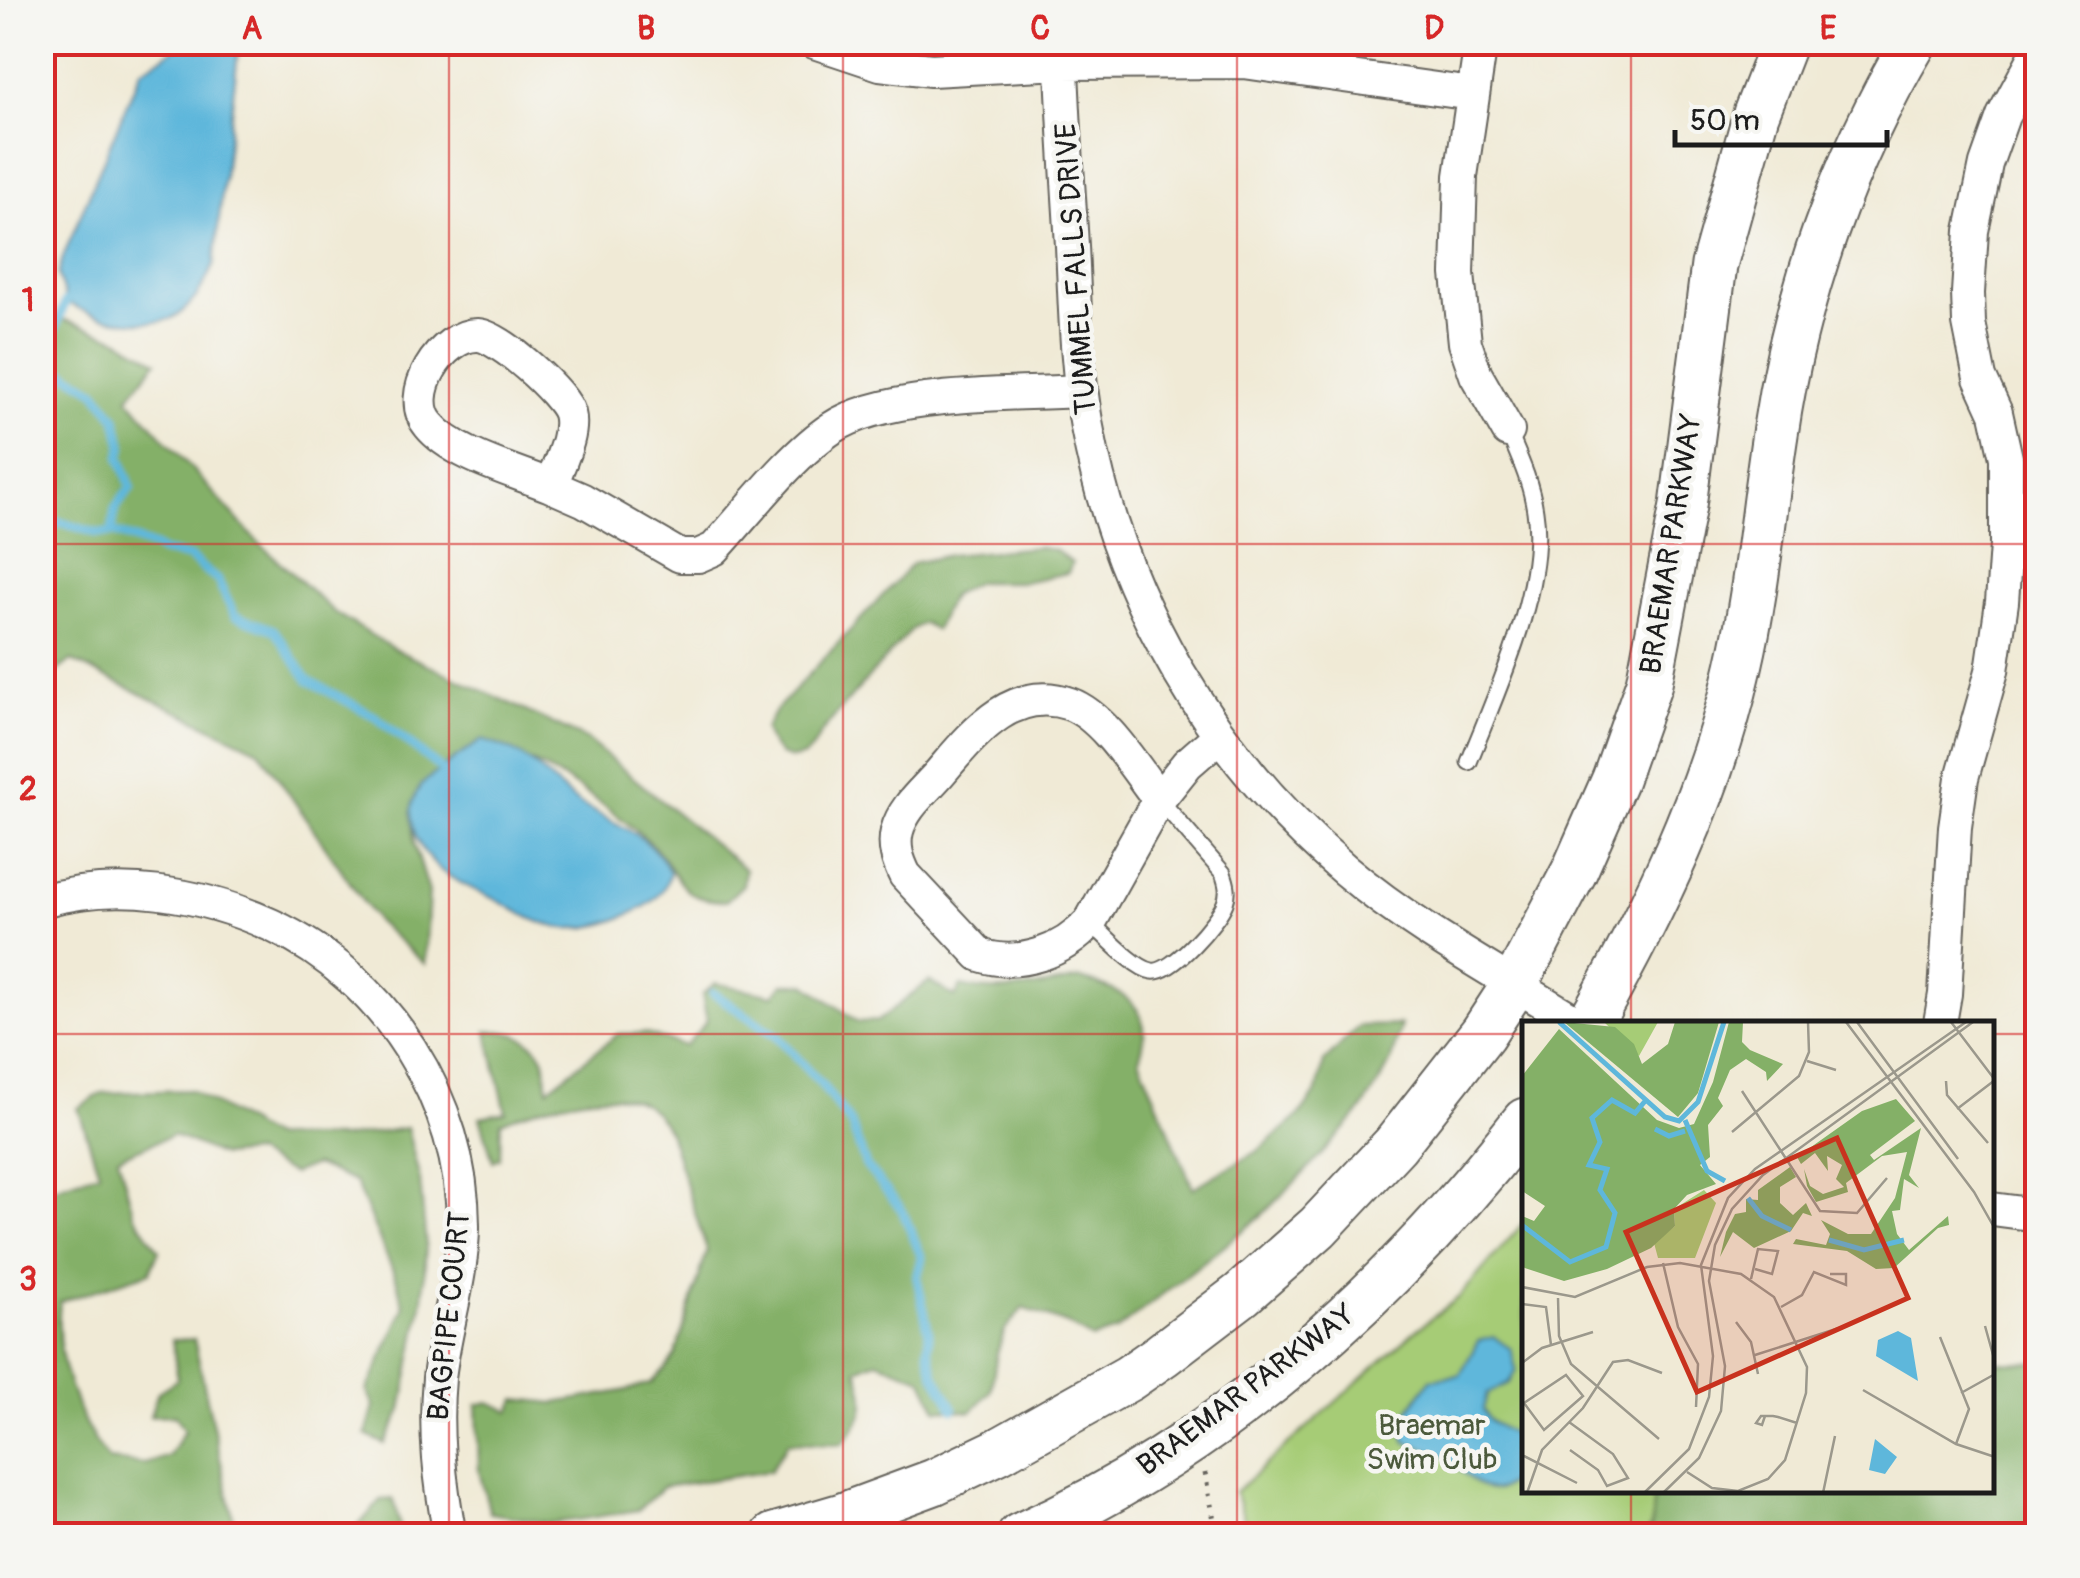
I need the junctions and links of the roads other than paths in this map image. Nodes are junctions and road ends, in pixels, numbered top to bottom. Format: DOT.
graph roads {
  1 [pos="814,42"];
  2 [pos="1482,42"];
  3 [pos="1784,42"];
  4 [pos="1914,42"];
  5 [pos="2038,51"];
  6 [pos="1062,53"];
  7 [pos="1472,94"];
  8 [pos="1081,391"];
  9 [pos="1508,430"];
  10 [pos="551,486"];
  11 [pos="1219,736"];
  12 [pos="1469,762"];
  13 [pos="1159,799"];
  14 [pos="42,901"];
  15 [pos="1090,922"];
  16 [pos="1515,984"];
  17 [pos="1575,1021"];
  18 [pos="1591,1021"];
  19 [pos="1940,1021"];
  20 [pos="1522,1125"];
  21 [pos="1995,1209"];
  22 [pos="2038,1216"];
  23 [pos="450,1536"];
  24 [pos="774,1536"];
  25 [pos="1020,1536"];
  1 -- 6 [label="street"];
  2 -- 7 [label="street"];
  3 -- 16 [label="street, BRAEMAR PARKWAY"];
  4 -- 18 [label="street"];
  5 -- 19 [label="street"];
  6 -- 7 [label="street"];
  6 -- 8 [label="street, TUMMEL FALLS DRIVE"];
  7 -- 9 [label="street"];
  8 -- 10 [label="street"];
  8 -- 11 [label="street, TUMMEL FALLS DRIVE"];
  9 -- 12 [label="lane"];
  10 -- 10 [label="street"];
  11 -- 13 [label="street"];
  11 -- 16 [label="street, TUMMEL FALLS DRIVE"];
  13 -- 15 [label="street"];
  13 -- 15 [label="lane"];
  13 -- 15 [label="street"];
  14 -- 23 [label="street, BAGPIPE COURT"];
  16 -- 17 [label="street, TUMMEL FALLS DRIVE"];
  16 -- 24 [label="street, BRAEMAR PARKWAY"];
  20 -- 25 [label="street, BRAEMAR PARKWAY"];
  21 -- 22 [label="street"];
}
